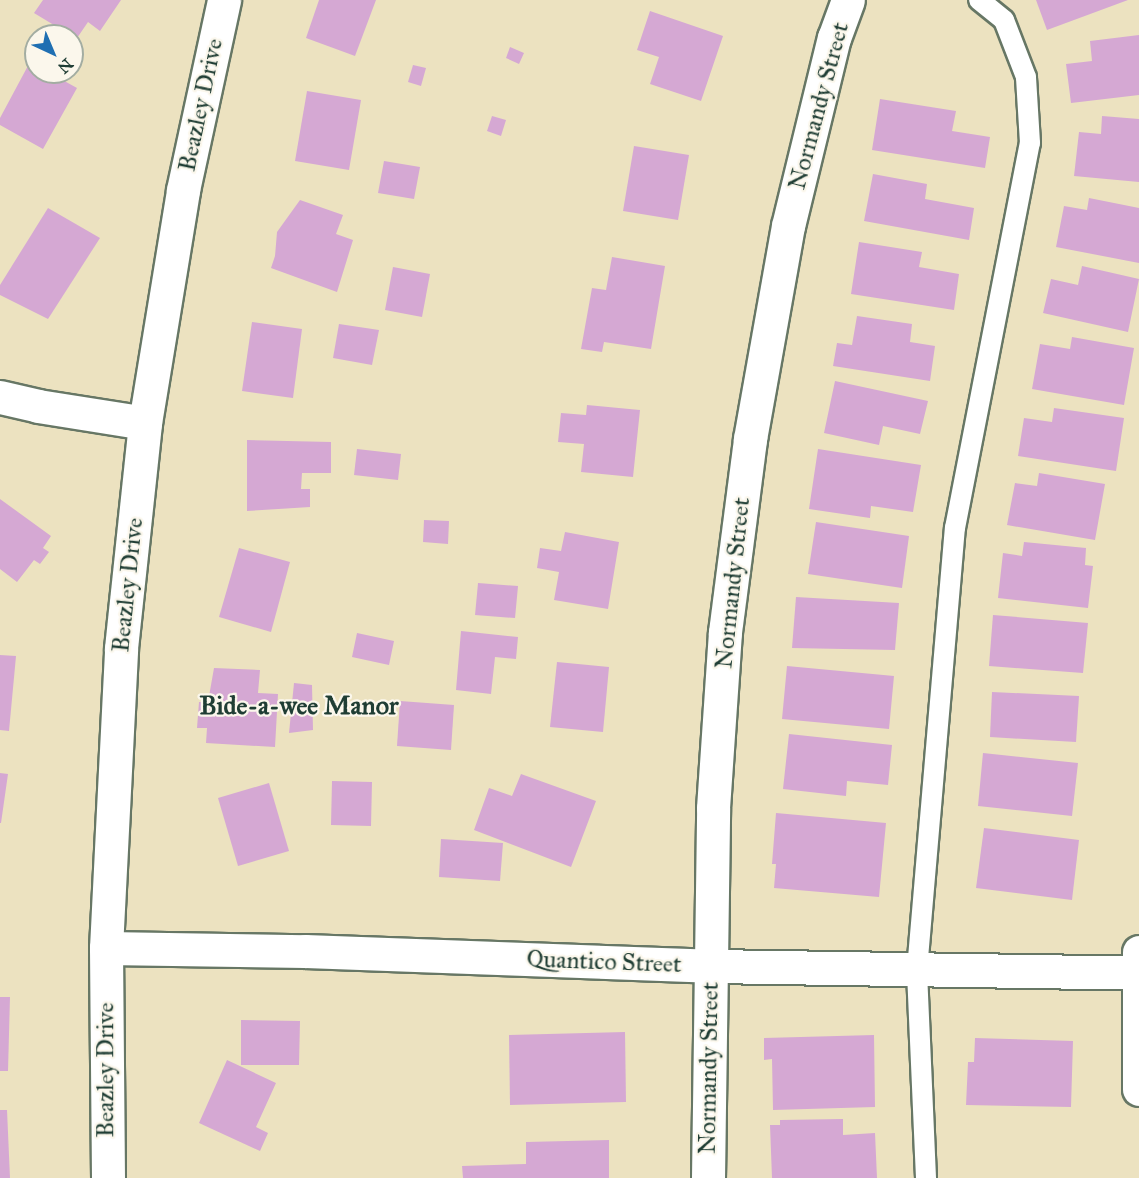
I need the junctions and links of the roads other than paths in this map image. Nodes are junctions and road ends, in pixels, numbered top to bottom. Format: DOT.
graph roads {
  1 [pos="224,0"];
  2 [pos="848,0"];
  3 [pos="979,0"];
  4 [pos="0,398"];
  5 [pos="145,423"];
  6 [pos="106,948"];
  7 [pos="1138,962"];
  8 [pos="710,966"];
  9 [pos="917,969"];
  10 [pos="1139,1089"];
  11 [pos="108,1178"];
  12 [pos="708,1178"];
  13 [pos="926,1178"];
  1 -- 5 [label="street, Beazley Drive"];
  2 -- 8 [label="street, Normandy Street"];
  3 -- 9 [label="lane"];
  4 -- 5 [label="street"];
  5 -- 6 [label="street, Beazley Drive"];
  6 -- 8 [label="street, Quantico Street"];
  6 -- 11 [label="street, Beazley Drive"];
  7 -- 9 [label="street, Quantico Street"];
  7 -- 10 [label="street"];
  8 -- 9 [label="street, Quantico Street"];
  8 -- 12 [label="street, Normandy Street"];
  9 -- 13 [label="lane"];
}
